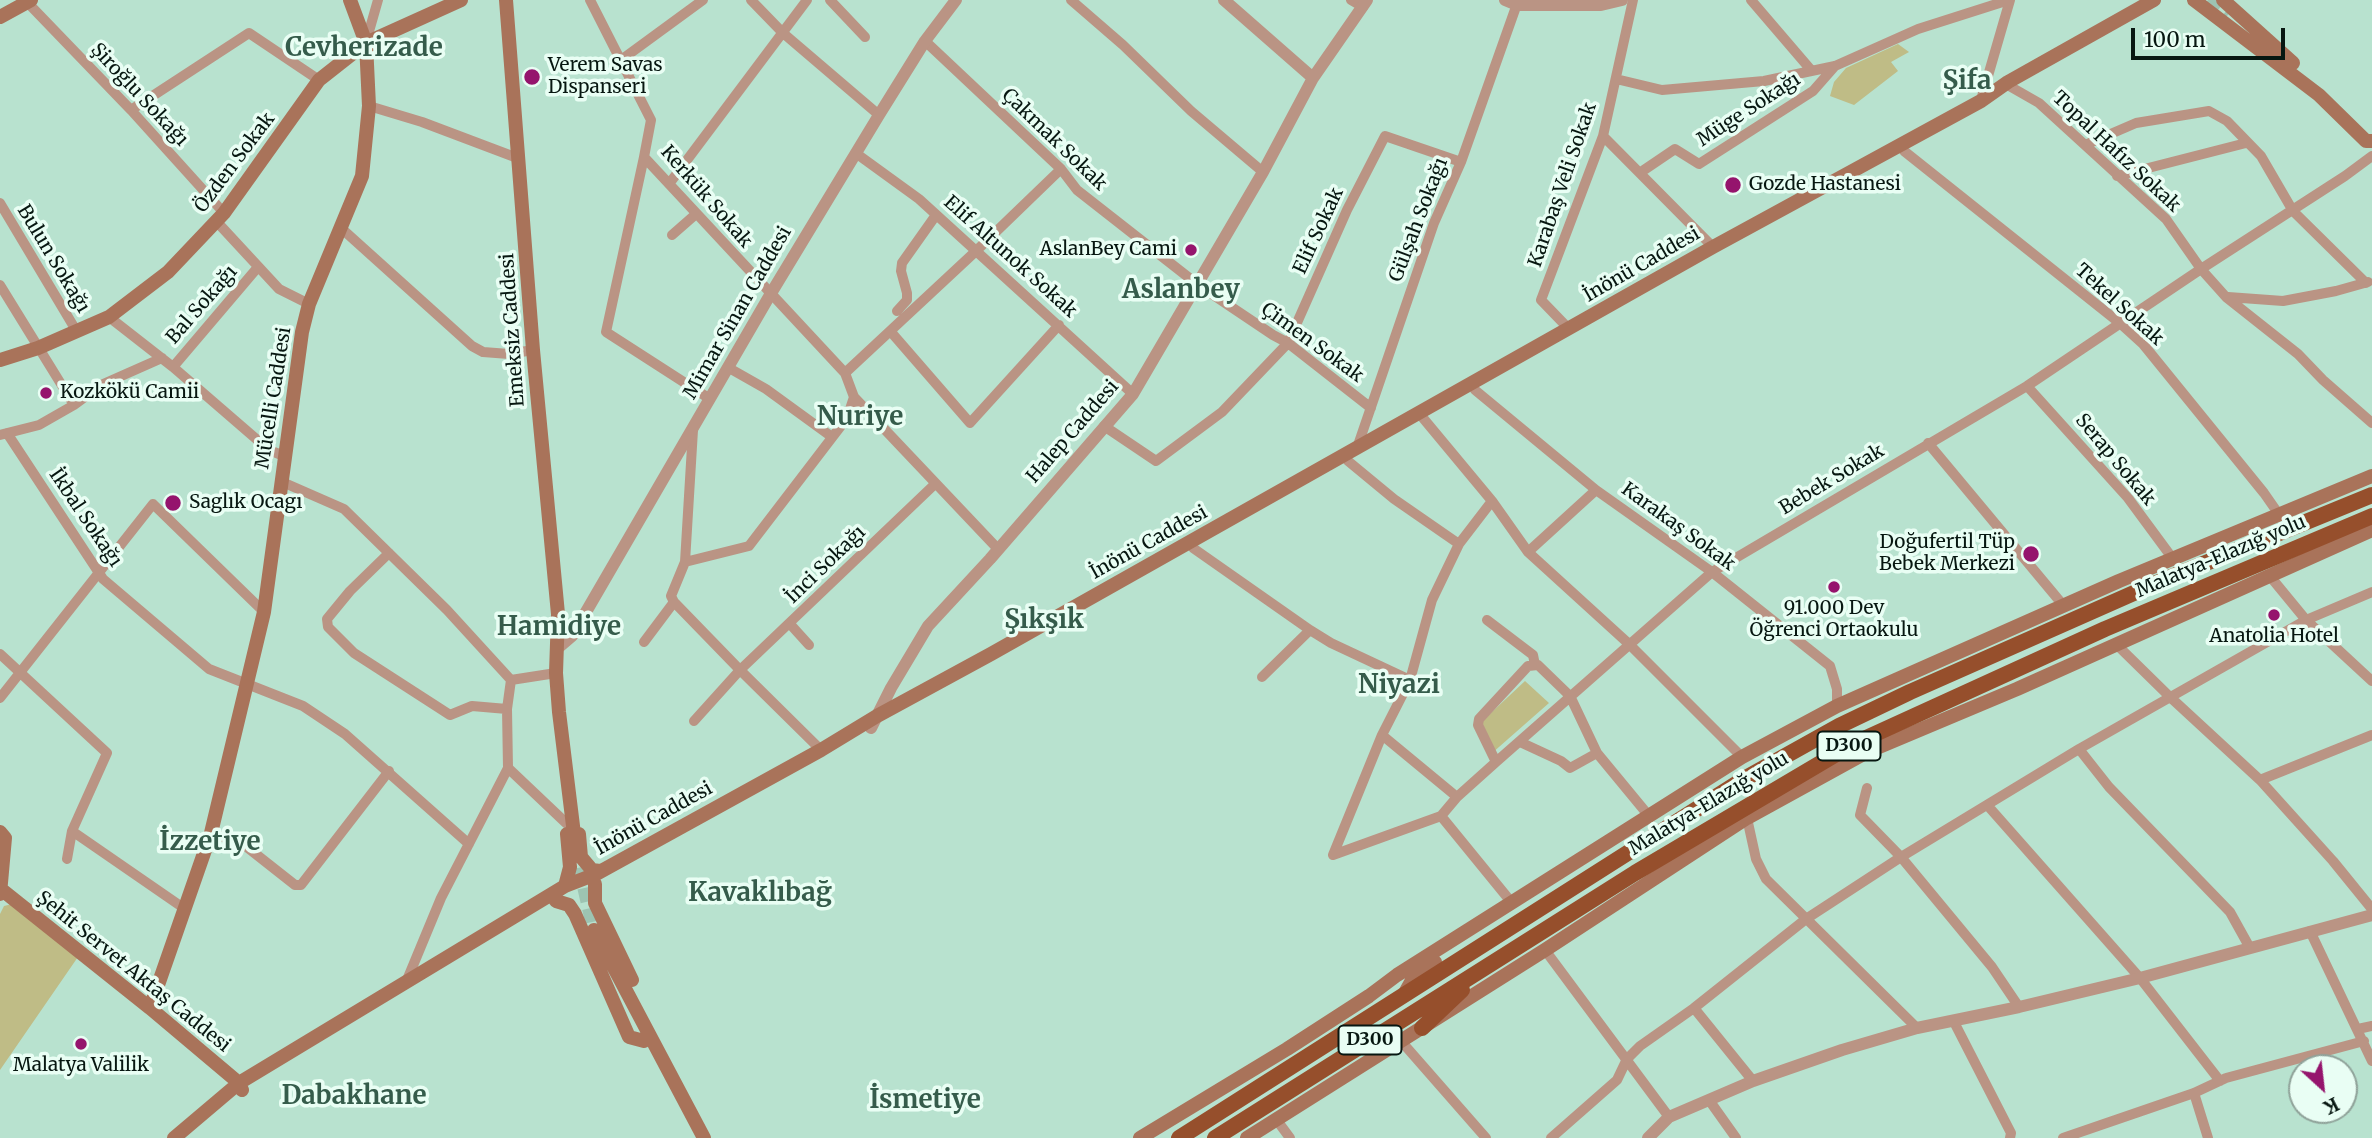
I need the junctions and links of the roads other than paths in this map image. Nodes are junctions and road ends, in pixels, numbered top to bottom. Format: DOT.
graph roads {
  1 [pos="350,0"];
  2 [pos="378,0"];
  3 [pos="461,0"];
  4 [pos="506,0"];
  5 [pos="590,0"];
  6 [pos="703,0"];
  7 [pos="751,0"];
  8 [pos="807,0"];
  9 [pos="830,0"];
  10 [pos="956,0"];
  11 [pos="1071,0"];
  12 [pos="1224,0"];
  13 [pos="1351,0"];
  14 [pos="1622,0"];
  15 [pos="1633,0"];
  16 [pos="1751,0"];
  17 [pos="2010,0"];
  18 [pos="2154,0"];
  19 [pos="2168,0"];
  20 [pos="2194,0"];
  21 [pos="29,1"];
  22 [pos="1513,2"];
  23 [pos="1365,4"];
  24 [pos="2224,9"];
  25 [pos="0,17"];
  26 [pos="783,33"];
  27 [pos="865,37"];
  28 [pos="925,41"];
  29 [pos="366,43"];
  30 [pos="621,60"];
  31 [pos="1835,66"];
  32 [pos="1811,70"];
  33 [pos="1313,78"];
  34 [pos="1616,79"];
  35 [pos="319,80"];
  36 [pos="2011,88"];
  37 [pos="2327,96"];
  38 [pos="1981,101"];
  39 [pos="369,106"];
  40 [pos="131,110"];
  41 [pos="879,115"];
  42 [pos="2372,134"];
  43 [pos="1603,136"];
  44 [pos="2372,141"];
  45 [pos="2246,143"];
  46 [pos="2085,145"];
  47 [pos="1904,151"];
  48 [pos="857,154"];
  49 [pos="2372,156"];
  50 [pos="644,157"];
  51 [pos="520,159"];
  52 [pos="1461,162"];
  53 [pos="1061,169"];
  54 [pos="1263,172"];
  55 [pos="1641,172"];
  56 [pos="2117,176"];
  57 [pos="669,184"];
  58 [pos="0,203"];
  59 [pos="2293,211"];
  60 [pos="696,214"];
  61 [pos="936,215"];
  62 [pos="220,218"];
  63 [pos="341,228"];
  64 [pos="672,235"];
  65 [pos="1713,247"];
  66 [pos="976,251"];
  67 [pos="258,267"];
  68 [pos="2201,269"];
  69 [pos="2369,282"];
  70 [pos="1197,284"];
  71 [pos="0,285"];
  72 [pos="770,295"];
  73 [pos="2226,297"];
  74 [pos="309,304"];
  75 [pos="897,311"];
  76 [pos="109,317"];
  77 [pos="2120,324"];
  78 [pos="1059,325"];
  79 [pos="1569,329"];
  80 [pos="77,332"];
  81 [pos="891,332"];
  82 [pos="1288,343"];
  83 [pos="38,348"];
  84 [pos="533,350"];
  85 [pos="162,358"];
  86 [pos="0,360"];
  87 [pos="173,367"];
  88 [pos="729,368"];
  89 [pos="845,373"];
  90 [pos="2027,386"];
  91 [pos="1475,390"];
  92 [pos="1133,394"];
  93 [pos="854,397"];
  94 [pos="710,399"];
  95 [pos="74,405"];
  96 [pos="1371,408"];
  97 [pos="1423,418"];
  98 [pos="2372,423"];
  99 [pos="1104,426"];
  100 [pos="693,429"];
  101 [pos="4,434"];
  102 [pos="832,438"];
  103 [pos="1928,443"];
  104 [pos="1357,448"];
  105 [pos="284,456"];
  106 [pos="1348,461"];
  107 [pos="2372,476"];
  108 [pos="280,481"];
  109 [pos="935,484"];
  110 [pos="1595,490"];
  111 [pos="2372,495"];
  112 [pos="1492,501"];
  113 [pos="2280,516"];
  114 [pos="2372,516"];
  115 [pos="2372,530"];
  116 [pos="1459,544"];
  117 [pos="997,548"];
  118 [pos="1193,548"];
  119 [pos="1528,551"];
  120 [pos="389,553"];
  121 [pos="2173,559"];
  122 [pos="685,562"];
  123 [pos="99,572"];
  124 [pos="1712,572"];
  125 [pos="2266,576"];
  126 [pos="2229,577"];
  127 [pos="2372,592"];
  128 [pos="674,603"];
  129 [pos="2063,605"];
  130 [pos="264,612"];
  131 [pos="1487,620"];
  132 [pos="2306,621"];
  133 [pos="790,624"];
  134 [pos="1310,630"];
  135 [pos="643,642"];
  136 [pos="1629,644"];
  137 [pos="2116,644"];
  138 [pos="808,645"];
  139 [pos="558,653"];
  140 [pos="0,654"];
  141 [pos="1535,665"];
  142 [pos="1969,666"];
  143 [pos="740,670"];
  144 [pos="20,673"];
  145 [pos="556,673"];
  146 [pos="1262,677"];
  147 [pos="511,680"];
  148 [pos="1410,680"];
  149 [pos="1894,681"];
  150 [pos="2372,681"];
  151 [pos="247,686"];
  152 [pos="2017,689"];
  153 [pos="1570,696"];
  154 [pos="2169,696"];
  155 [pos="0,698"];
  156 [pos="1837,706"];
  157 [pos="507,709"];
  158 [pos="1918,713"];
  159 [pos="694,721"];
  160 [pos="874,722"];
  161 [pos="1382,734"];
  162 [pos="2372,735"];
  163 [pos="1520,742"];
  164 [pos="2079,749"];
  165 [pos="821,750"];
  166 [pos="1597,753"];
  167 [pos="1742,757"];
  168 [pos="1496,762"];
  169 [pos="508,768"];
  170 [pos="389,771"];
  171 [pos="2260,780"];
  172 [pos="1867,788"];
  173 [pos="1457,797"];
  174 [pos="1988,806"];
  175 [pos="1441,816"];
  176 [pos="1650,816"];
  177 [pos="1747,818"];
  178 [pos="566,823"];
  179 [pos="72,831"];
  180 [pos="0,832"];
  181 [pos="211,833"];
  182 [pos="469,844"];
  183 [pos="575,846"];
  184 [pos="1901,857"];
  185 [pos="67,859"];
  186 [pos="597,878"];
  187 [pos="565,886"];
  188 [pos="1,892"];
  189 [pos="556,901"];
  190 [pos="1512,903"];
  191 [pos="595,904"];
  192 [pos="185,909"];
  193 [pos="2372,909"];
  194 [pos="575,914"];
  195 [pos="2372,915"];
  196 [pos="1806,919"];
  197 [pos="1480,923"];
  198 [pos="2310,931"];
  199 [pos="2250,947"];
  200 [pos="1545,950"];
  201 [pos="1492,961"];
  202 [pos="2140,978"];
  203 [pos="407,980"];
  204 [pos="1405,993"];
  205 [pos="2019,1007"];
  206 [pos="150,1008"];
  207 [pos="1694,1008"];
  208 [pos="1953,1020"];
  209 [pos="2372,1026"];
  210 [pos="1422,1028"];
  211 [pos="1917,1028"];
  212 [pos="2358,1029"];
  213 [pos="648,1040"];
  214 [pos="1401,1041"];
  215 [pos="2364,1041"];
  216 [pos="1627,1059"];
  217 [pos="2372,1061"];
  218 [pos="2220,1081"];
  219 [pos="1753,1082"];
  220 [pos="241,1088"];
  221 [pos="2194,1093"];
  222 [pos="1709,1100"];
  223 [pos="1669,1117"];
  224 [pos="1276,1119"];
  225 [pos="174,1138"];
  226 [pos="187,1138"];
  227 [pos="693,1138"];
  228 [pos="704,1138"];
  229 [pos="1140,1138"];
  230 [pos="1179,1138"];
  231 [pos="1215,1138"];
  232 [pos="1247,1138"];
  233 [pos="1290,1138"];
  234 [pos="1486,1138"];
  235 [pos="1551,1138"];
  236 [pos="1648,1138"];
  237 [pos="1736,1138"];
  238 [pos="2010,1138"];
  239 [pos="2063,1138"];
  240 [pos="2208,1138"];
  1 -- 29 [label="main road, Mücelli Caddesi"];
  2 -- 29 [label="street"];
  3 -- 29 [label="main road, Özden Sokak"];
  4 -- 51 [label="main road, Emeksiz Caddesi"];
  5 -- 30 [label="street, Kerkük Sokak"];
  6 -- 30 [label="street"];
  7 -- 26 [label="street"];
  8 -- 26 [label="street"];
  9 -- 27 [label="street"];
  10 -- 28 [label="street, Mimar Sinan Caddesi"];
  11 -- 54 [label="street"];
  12 -- 33 [label="street"];
  13 -- 23 [label="street"];
  14 -- 22 [label="street"];
  15 -- 34 [label="street, Karabaş Veli Sokak"];
  16 -- 32 [label="street"];
  17 -- 31 [label="street"];
  17 -- 38 [label="street"];
  18 -- 38 [label="main road, İnönü Caddesi"];
  19 -- 36 [label="main road, İnönü Caddesi"];
  20 -- 24 [label="main road"];
  21 -- 25 [label="main road"];
  21 -- 40 [label="street, Şiroğlu Sokağı"];
  22 -- 52 [label="street, Gülşah Sokağı"];
  23 -- 33 [label="street, Halep Caddesi"];
  24 -- 37 [label="main road"];
  24 -- 44 [label="main road"];
  26 -- 41 [label="street"];
  26 -- 57 [label="street"];
  28 -- 41 [label="street, Mimar Sinan Caddesi"];
  28 -- 53 [label="street, Çakmak Sokak"];
  29 -- 35 [label="main road, Özden Sokak"];
  29 -- 39 [label="main road, Mücelli Caddesi"];
  30 -- 50 [label="street, Kerkük Sokak"];
  31 -- 32 [label="street"];
  31 -- 55 [label="street, Müge Sokağı"];
  32 -- 34 [label="street"];
  33 -- 54 [label="street, Halep Caddesi"];
  34 -- 43 [label="street, Karabaş Veli Sokak"];
  35 -- 40 [label="street"];
  35 -- 62 [label="main road, Özden Sokak"];
  36 -- 46 [label="street, Topal Hafız Sokak"];
  36 -- 47 [label="main road, İnönü Caddesi"];
  37 -- 42 [label="main road"];
  37 -- 44 [label="main road"];
  38 -- 65 [label="main road, İnönü Caddesi"];
  39 -- 51 [label="street"];
  39 -- 63 [label="main road, Mücelli Caddesi"];
  40 -- 62 [label="street, Şiroğlu Sokağı"];
  41 -- 48 [label="street, Mimar Sinan Caddesi"];
  43 -- 55 [label="street"];
  43 -- 79 [label="street, Karabaş Veli Sokak"];
  45 -- 46 [label="street"];
  45 -- 56 [label="street"];
  45 -- 59 [label="street"];
  46 -- 56 [label="street, Topal Hafız Sokak"];
  47 -- 77 [label="street, Tekel Sokak"];
  47 -- 91 [label="main road, İnönü Caddesi"];
  48 -- 61 [label="street, Elif Altunok Sokak"];
  48 -- 72 [label="street, Mimar Sinan Caddesi"];
  49 -- 59 [label="street, Bebek Sokak"];
  50 -- 57 [label="street, Kerkük Sokak"];
  50 -- 94 [label="street"];
  51 -- 84 [label="main road, Emeksiz Caddesi"];
  52 -- 82 [label="street, Elif Sokak"];
  52 -- 96 [label="street, Gülşah Sokağı"];
  53 -- 66 [label="street"];
  53 -- 70 [label="street, Çakmak Sokak"];
  54 -- 70 [label="street, Halep Caddesi"];
  55 -- 65 [label="street"];
  56 -- 68 [label="street, Topal Hafız Sokak"];
  57 -- 60 [label="street, Kerkük Sokak"];
  58 -- 80 [label="street, Bulun Sokağı"];
  59 -- 68 [label="street, Bebek Sokak"];
  59 -- 69 [label="street"];
  60 -- 64 [label="street"];
  60 -- 72 [label="street, Kerkük Sokak"];
  61 -- 66 [label="street, Elif Altunok Sokak"];
  61 -- 75 [label="street"];
  62 -- 67 [label="street, Şiroğlu Sokağı"];
  62 -- 76 [label="main road, Özden Sokak"];
  63 -- 74 [label="main road, Mücelli Caddesi"];
  63 -- 84 [label="street"];
  65 -- 79 [label="main road, İnönü Caddesi"];
  66 -- 78 [label="street, Elif Altunok Sokak"];
  66 -- 81 [label="street"];
  67 -- 74 [label="street, Şiroğlu Sokağı"];
  67 -- 87 [label="street, Bal Sokağı"];
  68 -- 73 [label="street, Topal Hafız Sokak"];
  68 -- 77 [label="street, Bebek Sokak"];
  69 -- 73 [label="street"];
  70 -- 82 [label="street, Çimen Sokak"];
  70 -- 92 [label="street, Halep Caddesi"];
  71 -- 83 [label="street"];
  72 -- 88 [label="street, Mimar Sinan Caddesi"];
  72 -- 89 [label="street, Kerkük Sokak"];
  73 -- 98 [label="street, Topal Hafız Sokak"];
  74 -- 105 [label="main road, Mücelli Caddesi"];
  76 -- 80 [label="main road, Özden Sokak"];
  76 -- 85 [label="street"];
  77 -- 90 [label="street, Bebek Sokak"];
  77 -- 113 [label="street, Tekel Sokak"];
  78 -- 81 [label="street"];
  78 -- 92 [label="street, Elif Altunok Sokak"];
  79 -- 104 [label="main road, İnönü Caddesi"];
  80 -- 83 [label="main road, Özden Sokak"];
  81 -- 89 [label="street"];
  82 -- 96 [label="street, Çimen Sokak"];
  82 -- 99 [label="street, Elif Sokak"];
  83 -- 86 [label="main road, Özden Sokak"];
  83 -- 95 [label="street"];
  84 -- 139 [label="main road, Emeksiz Caddesi"];
  85 -- 87 [label="street"];
  85 -- 95 [label="street"];
  87 -- 105 [label="street"];
  88 -- 94 [label="street, Mimar Sinan Caddesi"];
  88 -- 102 [label="street"];
  89 -- 93 [label="street"];
  90 -- 103 [label="street, Bebek Sokak"];
  90 -- 121 [label="street, Serap Sokak"];
  91 -- 97 [label="main road, İnönü Caddesi"];
  91 -- 110 [label="street, Karakaş Sokak"];
  92 -- 99 [label="street, Halep Caddesi"];
  93 -- 102 [label="street"];
  93 -- 109 [label="street"];
  94 -- 100 [label="street, Mimar Sinan Caddesi"];
  95 -- 101 [label="street"];
  96 -- 104 [label="street, Gülşah Sokağı"];
  97 -- 106 [label="main road, İnönü Caddesi"];
  97 -- 112 [label="street"];
  99 -- 117 [label="street, Halep Caddesi"];
  100 -- 122 [label="street"];
  100 -- 139 [label="street, Mimar Sinan Caddesi"];
  101 -- 123 [label="street, İkbal Sokağı"];
  102 -- 122 [label="street"];
  103 -- 124 [label="street, Bebek Sokak"];
  103 -- 129 [label="street"];
  104 -- 160 [label="main road, İnönü Caddesi"];
  105 -- 108 [label="main road, Mücelli Caddesi"];
  106 -- 116 [label="street"];
  106 -- 118 [label="main road, İnönü Caddesi"];
  107 -- 113 [label="main road"];
  108 -- 120 [label="street"];
  108 -- 130 [label="main road, Mücelli Caddesi"];
  109 -- 117 [label="street"];
  109 -- 133 [label="street, İnci Sokağı"];
  110 -- 119 [label="street"];
  110 -- 124 [label="street, Karakaş Sokak"];
  111 -- 142 [label="highway, Malatya-Elazığ yolu / D300"];
  112 -- 116 [label="street"];
  112 -- 119 [label="street"];
  113 -- 121 [label="main road"];
  114 -- 126 [label="highway, Malatya-Elazığ yolu / D300"];
  115 -- 125 [label="main road"];
  116 -- 148 [label="street"];
  117 -- 160 [label="street, Halep Caddesi"];
  118 -- 134 [label="street"];
  118 -- 160 [label="main road, İnönü Caddesi"];
  119 -- 136 [label="street"];
  120 -- 147 [label="street"];
  120 -- 157 [label="street"];
  121 -- 129 [label="main road"];
  122 -- 128 [label="street"];
  123 -- 130 [label="street"];
  123 -- 144 [label="street"];
  123 -- 151 [label="street, İkbal Sokağı"];
  124 -- 136 [label="street, Bebek Sokak"];
  124 -- 156 [label="street, Karakaş Sokak"];
  125 -- 126 [label="main road"];
  125 -- 132 [label="street"];
  125 -- 137 [label="main road"];
  126 -- 158 [label="highway, Malatya-Elazığ yolu / D300"];
  127 -- 132 [label="street"];
  128 -- 135 [label="street"];
  128 -- 143 [label="street"];
  129 -- 149 [label="main road"];
  130 -- 151 [label="main road, Mücelli Caddesi"];
  131 -- 141 [label="street"];
  132 -- 150 [label="street"];
  132 -- 154 [label="street"];
  133 -- 138 [label="street"];
  133 -- 143 [label="street, İnci Sokağı"];
  134 -- 146 [label="street"];
  134 -- 148 [label="street"];
  136 -- 153 [label="street, Bebek Sokak"];
  136 -- 167 [label="street"];
  137 -- 152 [label="main road"];
  137 -- 154 [label="street"];
  139 -- 145 [label="main road, Emeksiz Caddesi"];
  139 -- 183 [label="main road, Emeksiz Caddesi"];
  140 -- 144 [label="street"];
  141 -- 153 [label="street"];
  141 -- 168 [label="street"];
  142 -- 149 [label="main road"];
  142 -- 204 [label="highway, D300"];
  143 -- 159 [label="street, İnci Sokağı"];
  143 -- 165 [label="street"];
  144 -- 155 [label="street"];
  144 -- 179 [label="street"];
  145 -- 147 [label="street"];
  145 -- 178 [label="main road, Emeksiz Caddesi"];
  145 -- 183 [label="main road, Emeksiz Caddesi"];
  147 -- 157 [label="street"];
  148 -- 161 [label="street"];
  149 -- 156 [label="main road"];
  151 -- 170 [label="street, İkbal Sokağı"];
  151 -- 181 [label="main road, Mücelli Caddesi"];
  152 -- 158 [label="main road"];
  152 -- 177 [label="main road"];
  153 -- 163 [label="street, Bebek Sokak"];
  153 -- 166 [label="street"];
  154 -- 164 [label="street"];
  154 -- 171 [label="street"];
  156 -- 167 [label="main road"];
  157 -- 169 [label="street"];
  158 -- 201 [label="highway, Malatya-Elazığ yolu / D300"];
  160 -- 165 [label="main road, İnönü Caddesi"];
  160 -- 186 [label="main road, İnönü Caddesi"];
  161 -- 173 [label="street"];
  161 -- 175 [label="street"];
  162 -- 171 [label="street"];
  163 -- 166 [label="street"];
  163 -- 168 [label="street, Bebek Sokak"];
  164 -- 174 [label="street"];
  164 -- 199 [label="street"];
  165 -- 186 [label="main road, İnönü Caddesi"];
  166 -- 176 [label="street"];
  167 -- 176 [label="main road"];
  168 -- 173 [label="street, Bebek Sokak"];
  169 -- 178 [label="street"];
  169 -- 182 [label="street"];
  170 -- 181 [label="street"];
  170 -- 182 [label="street, İkbal Sokağı"];
  171 -- 193 [label="street"];
  172 -- 184 [label="street"];
  173 -- 175 [label="street, Bebek Sokak"];
  174 -- 184 [label="street"];
  174 -- 202 [label="street"];
  175 -- 190 [label="street"];
  176 -- 190 [label="main road"];
  177 -- 196 [label="street"];
  177 -- 200 [label="main road"];
  178 -- 183 [label="main road, Emeksiz Caddesi"];
  179 -- 185 [label="street"];
  179 -- 192 [label="street"];
  180 -- 188 [label="main road"];
  181 -- 192 [label="main road, Mücelli Caddesi"];
  182 -- 203 [label="street"];
  183 -- 186 [label="main road, Emeksiz Caddesi"];
  183 -- 187 [label="main road, Emeksiz Caddesi"];
  184 -- 196 [label="street"];
  184 -- 205 [label="street"];
  186 -- 187 [label="main road, İnönü Caddesi"];
  186 -- 189 [label="main road"];
  186 -- 191 [label="main road"];
  187 -- 203 [label="main road, İnönü Caddesi"];
  188 -- 206 [label="main road, Şehit Servet Aktaş Caddesi"];
  189 -- 194 [label="main road"];
  189 -- 220 [label="main road"];
  190 -- 197 [label="main road"];
  191 -- 194 [label="main road"];
  191 -- 213 [label="main road"];
  192 -- 206 [label="main road, Mücelli Caddesi"];
  194 -- 213 [label="main road"];
  195 -- 198 [label="street"];
  196 -- 207 [label="street"];
  196 -- 211 [label="street"];
  197 -- 204 [label="main road"];
  197 -- 229 [label="main road"];
  198 -- 199 [label="street"];
  198 -- 212 [label="street"];
  199 -- 202 [label="street"];
  200 -- 210 [label="main road"];
  200 -- 216 [label="street"];
  201 -- 210 [label="highway"];
  201 -- 231 [label="highway, Malatya-Elazığ yolu / D300"];
  202 -- 205 [label="street"];
  202 -- 218 [label="street"];
  203 -- 220 [label="main road, İnönü Caddesi"];
  204 -- 230 [label="highway, D300"];
  205 -- 208 [label="street"];
  206 -- 220 [label="main road, Şehit Servet Aktaş Caddesi"];
  207 -- 216 [label="street"];
  207 -- 219 [label="street"];
  208 -- 211 [label="street"];
  208 -- 238 [label="street"];
  209 -- 212 [label="street"];
  210 -- 214 [label="main road"];
  211 -- 219 [label="street"];
  212 -- 215 [label="street"];
  213 -- 213 [label="main road"];
  213 -- 227 [label="main road"];
  213 -- 228 [label="main road"];
  214 -- 224 [label="main road"];
  214 -- 234 [label="street"];
  215 -- 217 [label="street"];
  215 -- 218 [label="street"];
  216 -- 223 [label="street"];
  216 -- 235 [label="street"];
  218 -- 221 [label="street"];
  219 -- 222 [label="street"];
  220 -- 225 [label="main road, İnönü Caddesi"];
  220 -- 226 [label="main road"];
  221 -- 239 [label="street"];
  221 -- 240 [label="street"];
  222 -- 223 [label="street"];
  222 -- 237 [label="street"];
  223 -- 236 [label="street"];
  224 -- 232 [label="main road"];
  224 -- 233 [label="street"];
}
